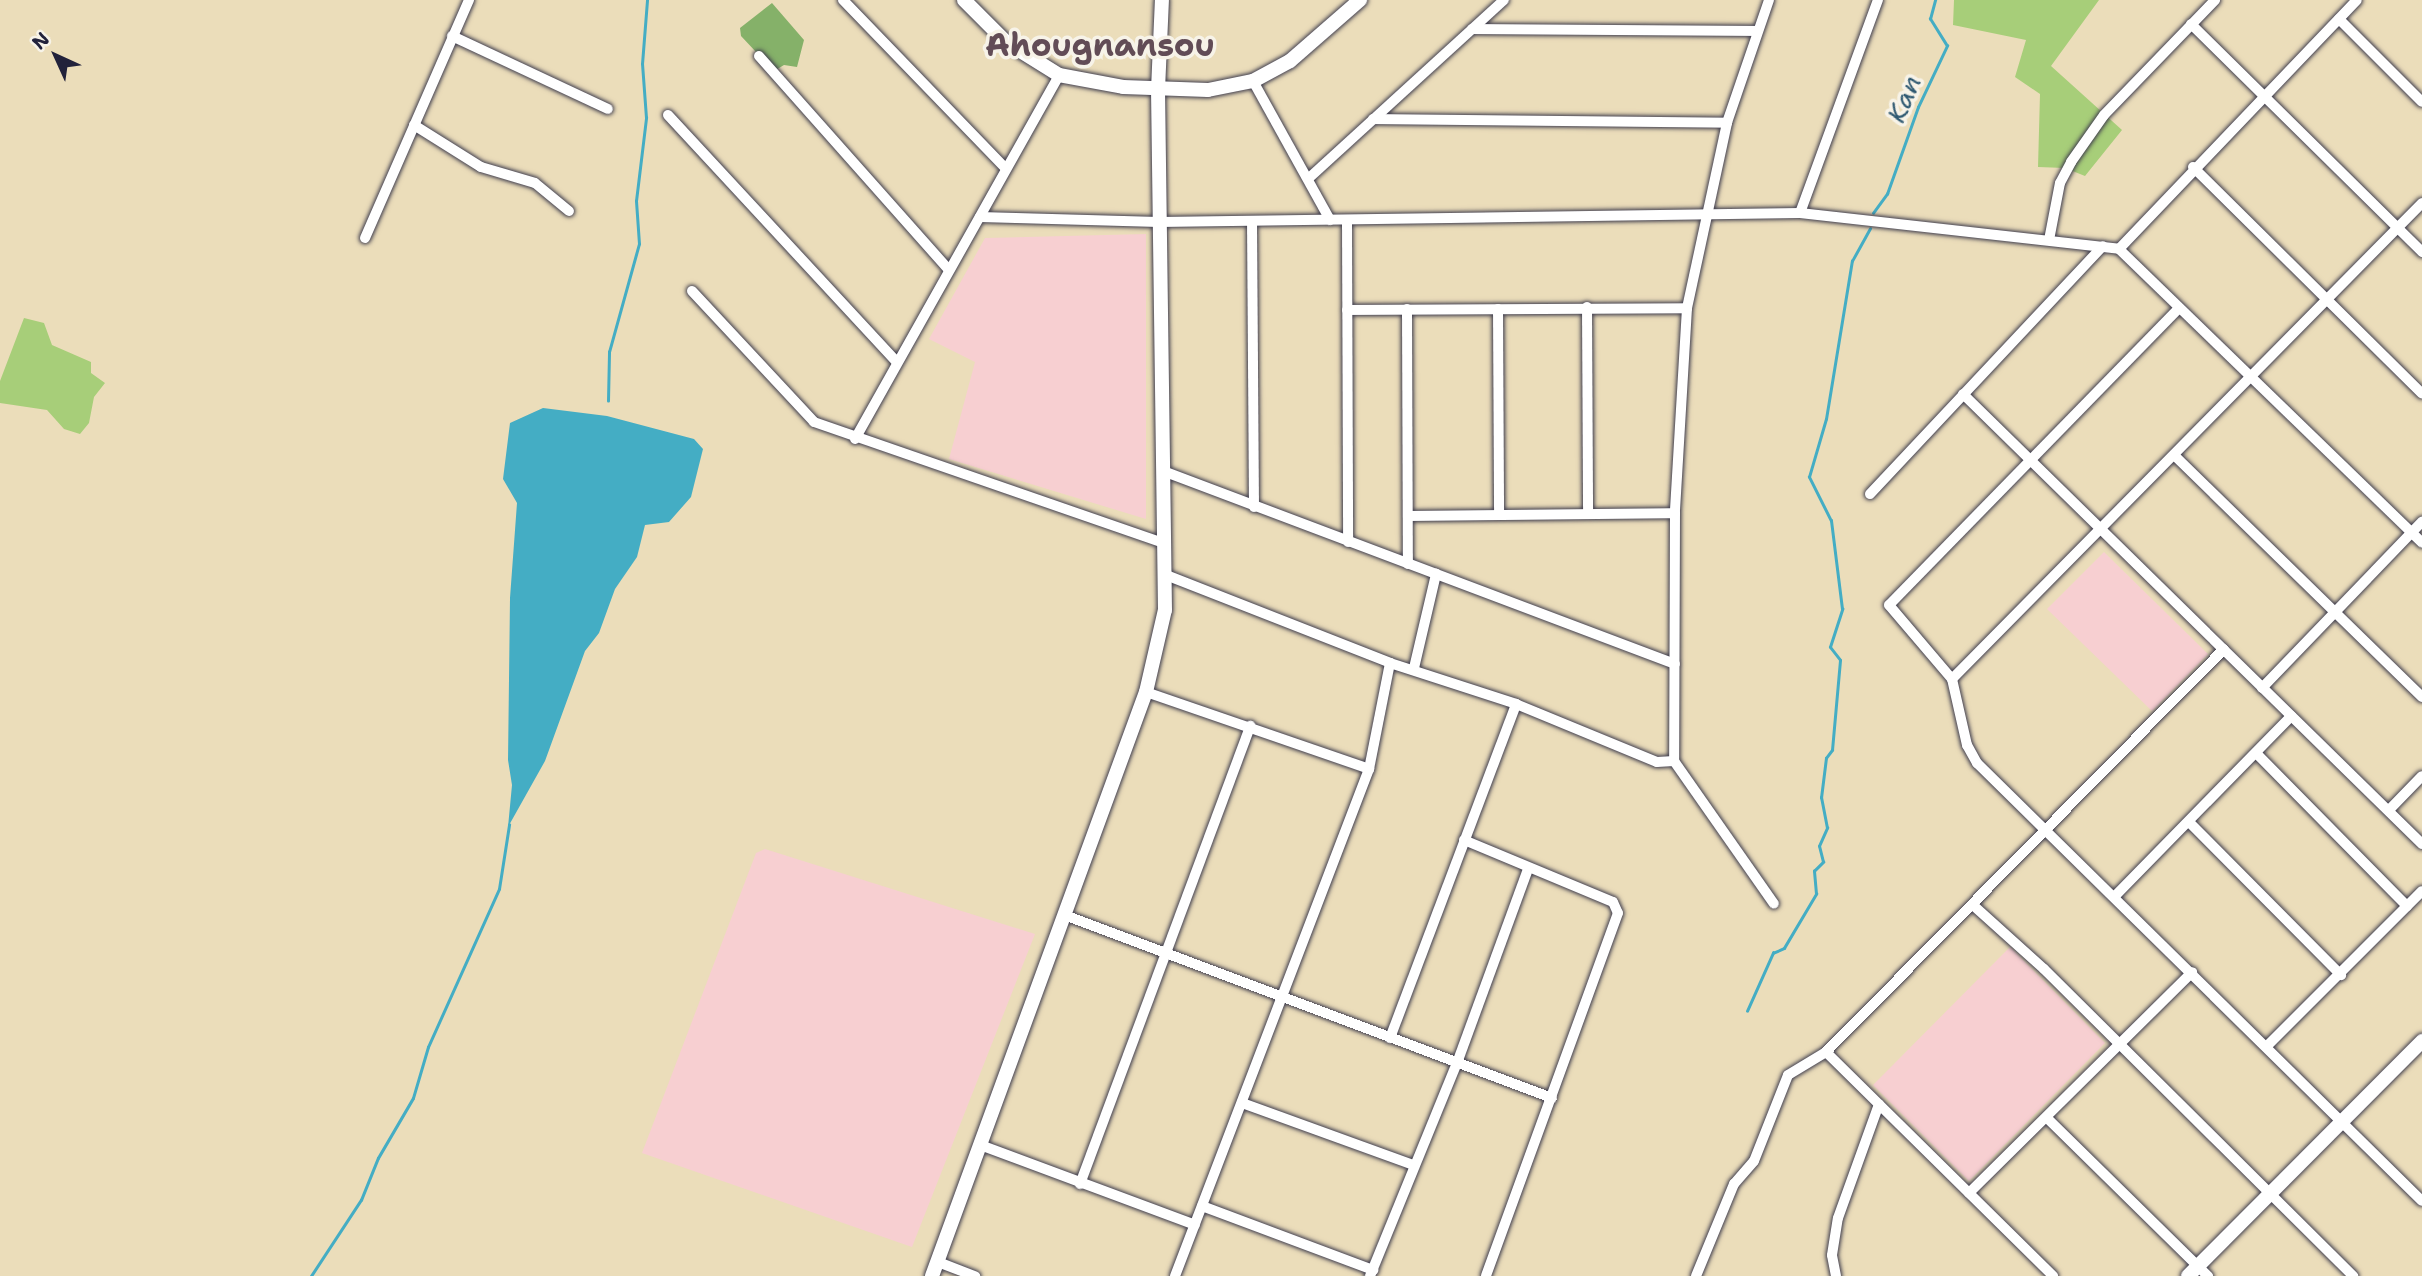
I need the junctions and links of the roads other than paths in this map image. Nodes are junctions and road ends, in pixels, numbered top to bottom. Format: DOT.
graph roads {
  1 [pos="469,0"];
  2 [pos="843,0"];
  3 [pos="964,0"];
  4 [pos="1162,0"];
  5 [pos="1360,0"];
  6 [pos="1504,0"];
  7 [pos="1769,0"];
  8 [pos="1878,0"];
  9 [pos="2214,0"];
  10 [pos="2357,0"];
  11 [pos="2339,19"];
  12 [pos="2191,24"];
  13 [pos="1472,29"];
  14 [pos="1757,31"];
  15 [pos="453,36"];
  16 [pos="759,56"];
  17 [pos="1059,75"];
  18 [pos="1253,81"];
  19 [pos="1158,90"];
  20 [pos="2263,95"];
  21 [pos="2422,102"];
  22 [pos="608,109"];
  23 [pos="668,115"];
  24 [pos="1373,119"];
  25 [pos="1727,123"];
  26 [pos="414,125"];
  27 [pos="1004,167"];
  28 [pos="2193,167"];
  29 [pos="1308,178"];
  30 [pos="2422,203"];
  31 [pos="569,211"];
  32 [pos="1706,213"];
  33 [pos="1800,213"];
  34 [pos="980,216"];
  35 [pos="1330,220"];
  36 [pos="1347,220"];
  37 [pos="1252,221"];
  38 [pos="1159,222"];
  39 [pos="2398,228"];
  40 [pos="365,238"];
  41 [pos="2049,240"];
  42 [pos="2103,246"];
  43 [pos="2119,249"];
  44 [pos="2422,252"];
  45 [pos="948,269"];
  46 [pos="692,291"];
  47 [pos="2327,298"];
  48 [pos="1587,307"];
  49 [pos="1687,308"];
  50 [pos="2179,308"];
  51 [pos="1407,309"];
  52 [pos="1498,309"];
  53 [pos="1347,310"];
  54 [pos="897,362"];
  55 [pos="2251,376"];
  56 [pos="1963,394"];
  57 [pos="2422,394"];
  58 [pos="855,439"];
  59 [pos="2175,456"];
  60 [pos="2030,461"];
  61 [pos="1163,471"];
  62 [pos="1870,494"];
  63 [pos="1254,507"];
  64 [pos="1675,513"];
  65 [pos="1588,514"];
  66 [pos="1499,515"];
  67 [pos="1408,516"];
  68 [pos="2422,522"];
  69 [pos="2101,530"];
  70 [pos="2412,533"];
  71 [pos="1348,542"];
  72 [pos="1163,543"];
  73 [pos="2422,543"];
  74 [pos="1408,564"];
  75 [pos="1436,574"];
  76 [pos="1166,576"];
  77 [pos="2337,613"];
  78 [pos="2224,649"];
  79 [pos="1390,663"];
  80 [pos="1675,664"];
  81 [pos="1414,668"];
  82 [pos="1952,679"];
  83 [pos="2262,688"];
  84 [pos="1146,692"];
  85 [pos="2422,696"];
  86 [pos="1516,704"];
  87 [pos="2291,716"];
  88 [pos="1250,726"];
  89 [pos="2256,752"];
  90 [pos="1674,761"];
  91 [pos="1370,769"];
  92 [pos="2422,776"];
  93 [pos="2389,810"];
  94 [pos="2189,822"];
  95 [pos="2045,828"];
  96 [pos="1464,840"];
  97 [pos="2422,844"];
  98 [pos="1528,869"];
  99 [pos="2422,891"];
  100 [pos="2115,896"];
  101 [pos="1774,904"];
  102 [pos="1974,906"];
  103 [pos="2407,906"];
  104 [pos="1067,916"];
  105 [pos="1166,956"];
  106 [pos="2192,972"];
  107 [pos="2341,975"];
  108 [pos="1283,998"];
  109 [pos="1390,1038"];
  110 [pos="2422,1041"];
  111 [pos="2119,1045"];
  112 [pos="2267,1046"];
  113 [pos="1826,1052"];
  114 [pos="1457,1063"];
  115 [pos="1552,1098"];
  116 [pos="1242,1103"];
  117 [pos="1879,1104"];
  118 [pos="2047,1118"];
  119 [pos="2344,1121"];
  120 [pos="983,1146"];
  121 [pos="1413,1165"];
  122 [pos="1080,1184"];
  123 [pos="1969,1193"];
  124 [pos="2270,1193"];
  125 [pos="2421,1199"];
  126 [pos="1202,1206"];
  127 [pos="1195,1225"];
  128 [pos="935,1269"];
  129 [pos="1372,1273"];
  130 [pos="2198,1273"];
  131 [pos="975,1276"];
  132 [pos="1175,1276"];
  133 [pos="1486,1276"];
  134 [pos="1696,1276"];
  135 [pos="1836,1276"];
  136 [pos="2053,1276"];
  137 [pos="2353,1276"];
  1 -- 15 [label="street"];
  2 -- 27 [label="street"];
  3 -- 17 [label="street"];
  4 -- 19 [label="street"];
  5 -- 18 [label="street"];
  6 -- 13 [label="street"];
  7 -- 14 [label="street"];
  8 -- 33 [label="street"];
  9 -- 12 [label="street"];
  10 -- 11 [label="street"];
  11 -- 20 [label="street"];
  11 -- 21 [label="street"];
  12 -- 20 [label="street"];
  12 -- 41 [label="street"];
  13 -- 14 [label="street"];
  13 -- 24 [label="street"];
  14 -- 25 [label="street"];
  15 -- 22 [label="street"];
  15 -- 26 [label="street"];
  16 -- 45 [label="street"];
  17 -- 19 [label="street"];
  17 -- 27 [label="street"];
  18 -- 19 [label="street"];
  18 -- 29 [label="street"];
  19 -- 38 [label="street"];
  20 -- 28 [label="street"];
  20 -- 39 [label="street"];
  23 -- 54 [label="street"];
  24 -- 25 [label="street"];
  24 -- 29 [label="street"];
  25 -- 32 [label="street"];
  26 -- 31 [label="street"];
  26 -- 40 [label="street"];
  27 -- 34 [label="street"];
  28 -- 43 [label="street"];
  28 -- 47 [label="street"];
  29 -- 35 [label="street"];
  30 -- 39 [label="street"];
  32 -- 33 [label="street"];
  32 -- 36 [label="street"];
  32 -- 49 [label="street"];
  33 -- 41 [label="street"];
  34 -- 38 [label="street"];
  34 -- 45 [label="street"];
  35 -- 36 [label="street"];
  35 -- 37 [label="street"];
  36 -- 53 [label="street"];
  37 -- 38 [label="street"];
  37 -- 63 [label="street"];
  38 -- 61 [label="street"];
  39 -- 44 [label="street"];
  39 -- 47 [label="street"];
  41 -- 42 [label="street"];
  42 -- 43 [label="street"];
  42 -- 56 [label="street"];
  43 -- 50 [label="street"];
  45 -- 54 [label="street"];
  46 -- 58 [label="street"];
  47 -- 55 [label="street"];
  47 -- 57 [label="street"];
  48 -- 49 [label="street"];
  48 -- 52 [label="street"];
  48 -- 65 [label="street"];
  49 -- 64 [label="street"];
  50 -- 55 [label="street"];
  50 -- 60 [label="street"];
  51 -- 52 [label="street"];
  51 -- 53 [label="street"];
  51 -- 67 [label="street"];
  52 -- 66 [label="street"];
  53 -- 71 [label="street"];
  54 -- 58 [label="street"];
  55 -- 59 [label="street"];
  55 -- 70 [label="street"];
  56 -- 60 [label="street"];
  56 -- 62 [label="street"];
  58 -- 72 [label="street"];
  59 -- 69 [label="street"];
  59 -- 77 [label="street"];
  60 -- 69 [label="street"];
  60 -- 82 [label="street"];
  61 -- 63 [label="street"];
  61 -- 72 [label="street"];
  63 -- 71 [label="street"];
  64 -- 65 [label="street"];
  64 -- 80 [label="street"];
  65 -- 66 [label="street"];
  66 -- 67 [label="street"];
  67 -- 74 [label="street"];
  68 -- 70 [label="street"];
  69 -- 78 [label="street"];
  69 -- 82 [label="street"];
  70 -- 73 [label="street"];
  70 -- 77 [label="street"];
  71 -- 74 [label="street"];
  72 -- 76 [label="street"];
  74 -- 75 [label="street"];
  75 -- 80 [label="street"];
  75 -- 81 [label="street"];
  76 -- 79 [label="street"];
  76 -- 84 [label="street"];
  77 -- 83 [label="street"];
  77 -- 85 [label="street"];
  78 -- 83 [label="street"];
  78 -- 95 [label="street"];
  79 -- 81 [label="street"];
  79 -- 91 [label="street"];
  80 -- 90 [label="street"];
  81 -- 86 [label="street"];
  82 -- 95 [label="street"];
  83 -- 87 [label="street"];
  84 -- 88 [label="street"];
  84 -- 104 [label="street"];
  86 -- 90 [label="street"];
  86 -- 96 [label="street"];
  87 -- 89 [label="street"];
  87 -- 93 [label="street"];
  88 -- 91 [label="street"];
  88 -- 105 [label="street"];
  89 -- 94 [label="street"];
  89 -- 103 [label="street"];
  90 -- 101 [label="street"];
  91 -- 108 [label="street"];
  92 -- 93 [label="street"];
  93 -- 97 [label="street"];
  94 -- 100 [label="street"];
  94 -- 107 [label="street"];
  95 -- 100 [label="street"];
  95 -- 102 [label="street"];
  96 -- 98 [label="street"];
  96 -- 109 [label="street"];
  98 -- 114 [label="street"];
  98 -- 115 [label="street"];
  99 -- 103 [label="street"];
  100 -- 106 [label="street"];
  102 -- 111 [label="street"];
  102 -- 113 [label="street"];
  103 -- 107 [label="street"];
  104 -- 105 [label="street"];
  104 -- 120 [label="street"];
  105 -- 108 [label="street"];
  105 -- 122 [label="street"];
  106 -- 111 [label="street"];
  106 -- 112 [label="street"];
  107 -- 112 [label="street"];
  108 -- 109 [label="street"];
  108 -- 116 [label="street"];
  109 -- 114 [label="street"];
  110 -- 119 [label="street"];
  111 -- 118 [label="street"];
  111 -- 124 [label="street"];
  112 -- 119 [label="street"];
  113 -- 117 [label="street"];
  113 -- 134 [label="street"];
  114 -- 115 [label="street"];
  114 -- 121 [label="street"];
  115 -- 133 [label="street"];
  116 -- 121 [label="street"];
  116 -- 126 [label="street"];
  117 -- 123 [label="street"];
  117 -- 135 [label="street"];
  118 -- 123 [label="street"];
  118 -- 130 [label="street"];
  119 -- 124 [label="street"];
  119 -- 125 [label="street"];
  120 -- 122 [label="street"];
  120 -- 128 [label="street"];
  121 -- 129 [label="street"];
  122 -- 127 [label="street"];
  123 -- 136 [label="street"];
  124 -- 130 [label="street"];
  124 -- 137 [label="street"];
  126 -- 127 [label="street"];
  126 -- 129 [label="street"];
  127 -- 132 [label="street"];
  128 -- 131 [label="street"];
}
